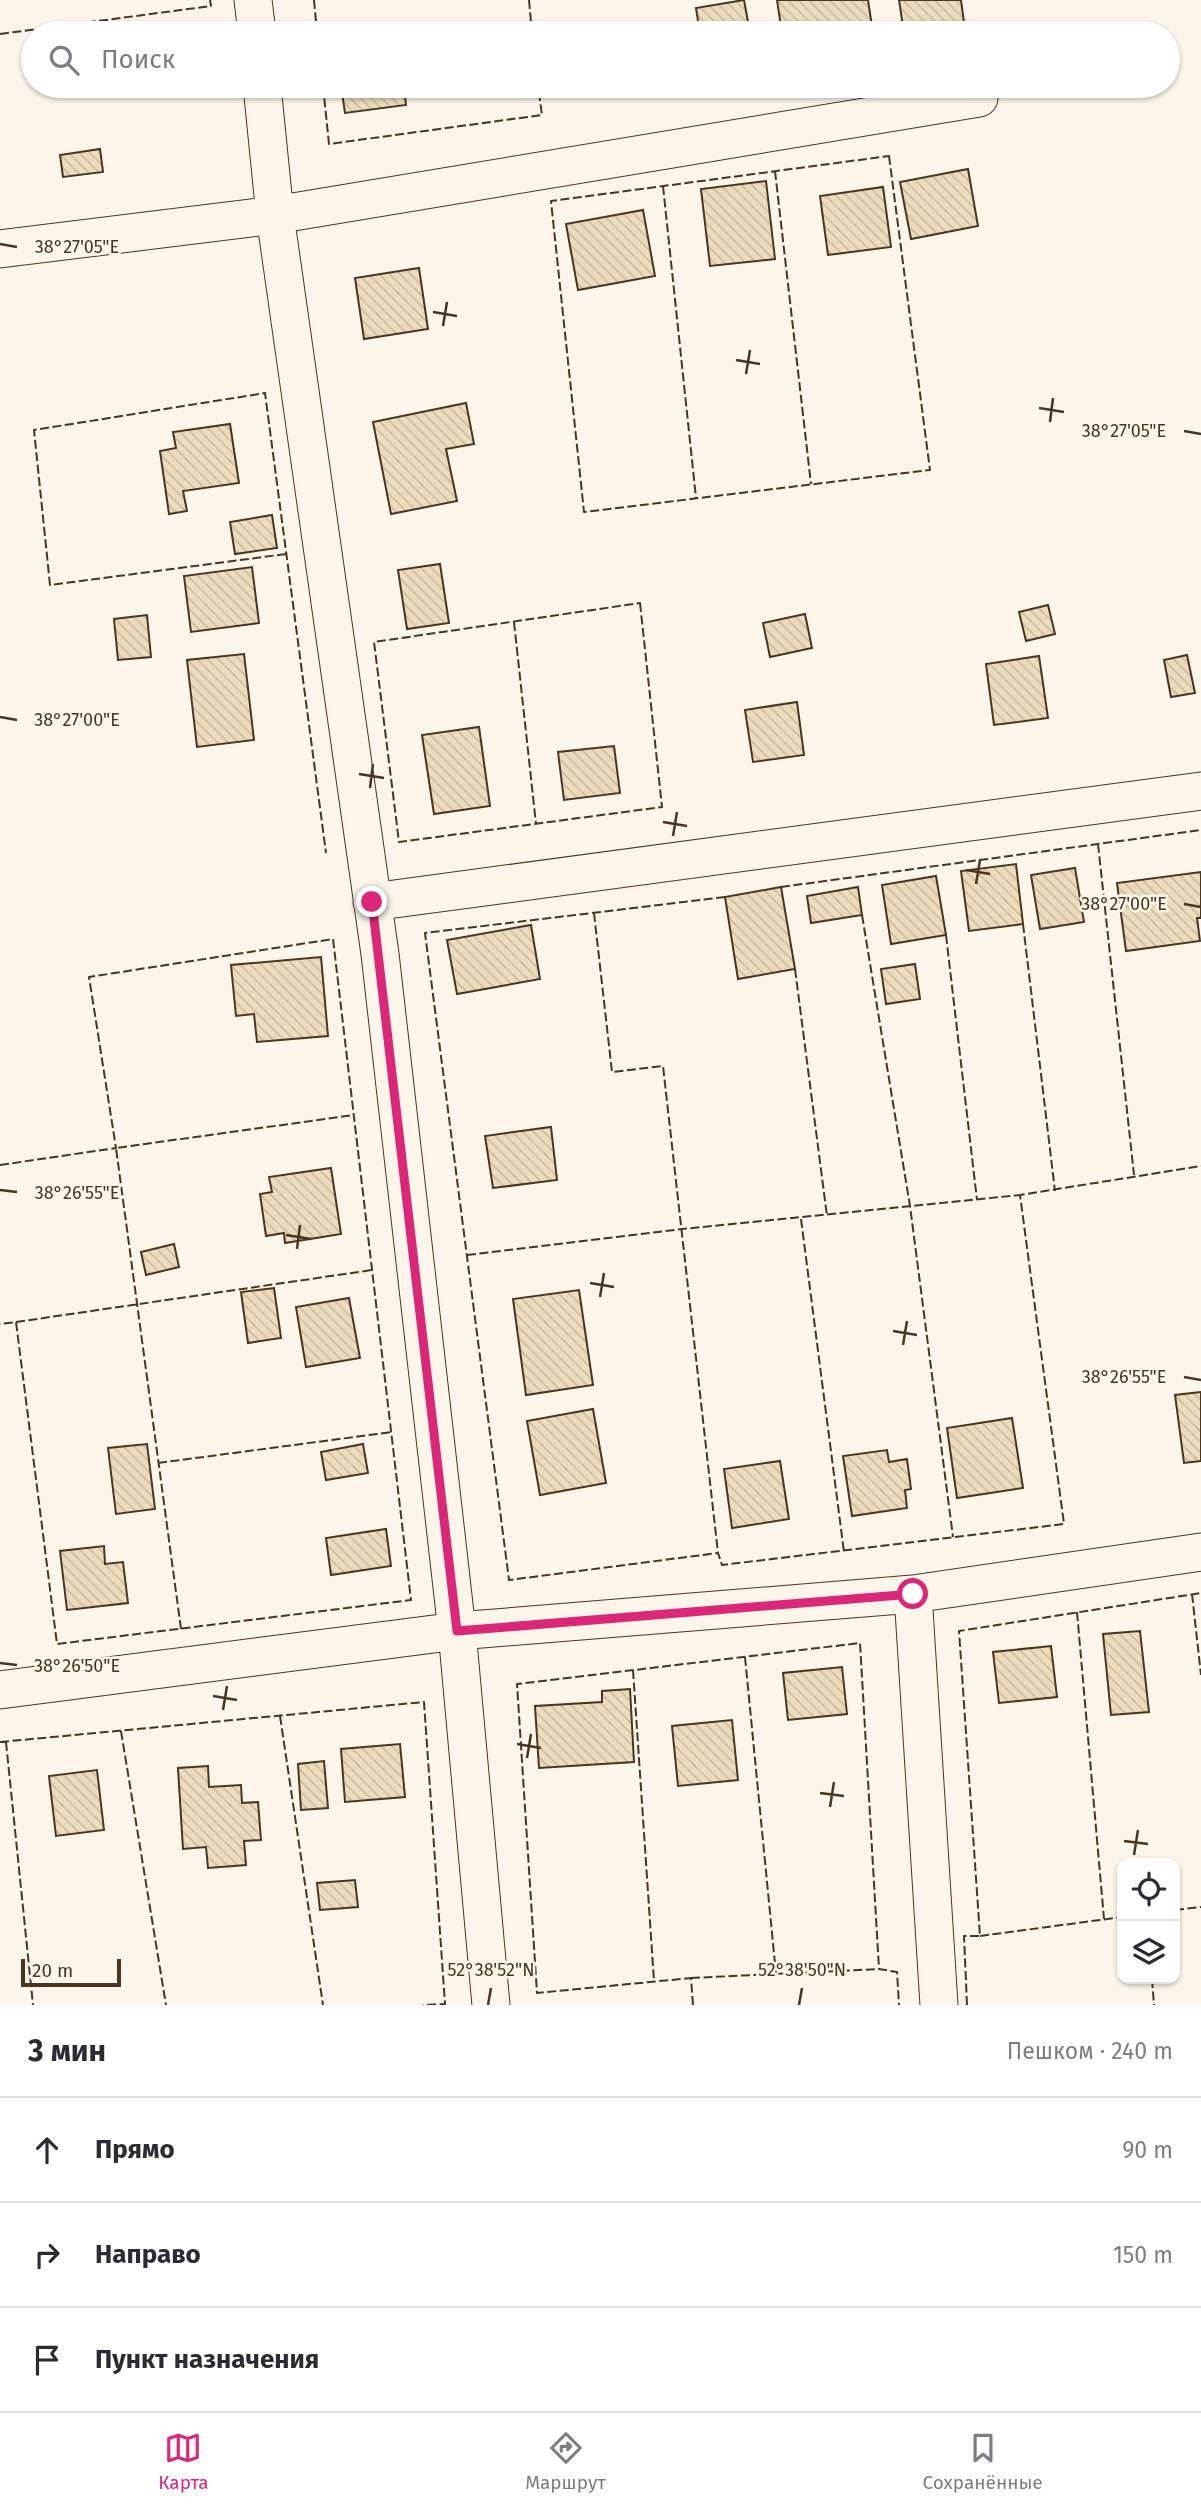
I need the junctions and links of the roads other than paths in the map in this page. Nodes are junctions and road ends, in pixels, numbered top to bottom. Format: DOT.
graph roads {
  1 [pos="253,0"];
  2 [pos="256,21"];
  3 [pos="263,98"];
  4 [pos="979,98"];
  5 [pos="275,215"];
  6 [pos="0,249"];
  7 [pos="1201,790"];
  8 [pos="372,902"];
  9 [pos="1201,1552"];
  10 [pos="913,1594"];
  11 [pos="457,1631"];
  12 [pos="0,1690"];
  13 [pos="491,2005"];
  14 [pos="939,2005"];
  1 -- 2 [label="street"];
  3 -- 5 [label="street"];
  4 -- 5 [label="street"];
  5 -- 6 [label="street"];
  5 -- 8 [label="street"];
  7 -- 8 [label="street"];
  8 -- 11 [label="street"];
  9 -- 10 [label="street"];
  10 -- 11 [label="street"];
  10 -- 14 [label="street"];
  11 -- 12 [label="street"];
  11 -- 13 [label="street"];
}
